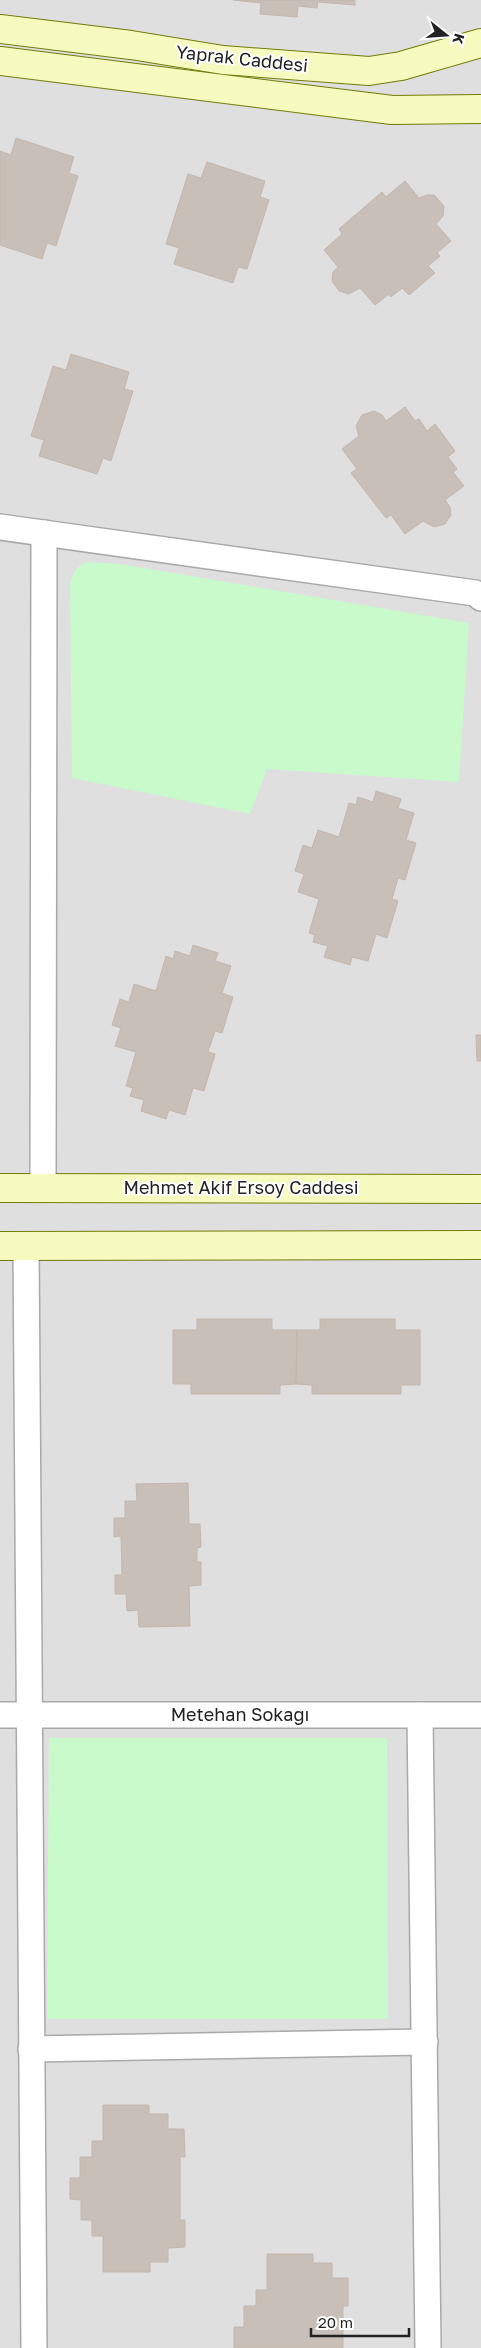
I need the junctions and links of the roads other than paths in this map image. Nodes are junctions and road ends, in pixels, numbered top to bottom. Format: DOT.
graph roads {
  1 [pos="0,29"];
  2 [pos="481,43"];
  3 [pos="0,61"];
  4 [pos="481,109"];
  5 [pos="0,527"];
  6 [pos="44,533"];
  7 [pos="479,592"];
  8 [pos="0,1188"];
  9 [pos="43,1188"];
  10 [pos="481,1189"];
  11 [pos="481,1245"];
  12 [pos="13,1246"];
  13 [pos="0,1715"];
  14 [pos="28,1715"];
  15 [pos="420,1715"];
  16 [pos="481,1715"];
  17 [pos="425,2042"];
  18 [pos="31,2049"];
  19 [pos="34,2348"];
  20 [pos="428,2348"];
  1 -- 2 [label="street, Yaprak Caddesi"];
  3 -- 4 [label="street, Yaprak Caddesi"];
  5 -- 6 [label="street"];
  6 -- 7 [label="street"];
  6 -- 9 [label="street"];
  8 -- 9 [label="street, Mehmet Akif Ersoy Caddesi"];
  9 -- 10 [label="street, Mehmet Akif Ersoy Caddesi"];
  11 -- 12 [label="street"];
  12 -- 14 [label="street"];
  13 -- 14 [label="street, Metehan Sokağı"];
  14 -- 15 [label="street, Metehan Sokağı"];
  14 -- 18 [label="street"];
  15 -- 16 [label="street, Metehan Sokağı"];
  15 -- 17 [label="street"];
  17 -- 18 [label="street"];
  17 -- 20 [label="street"];
  18 -- 19 [label="street"];
}
